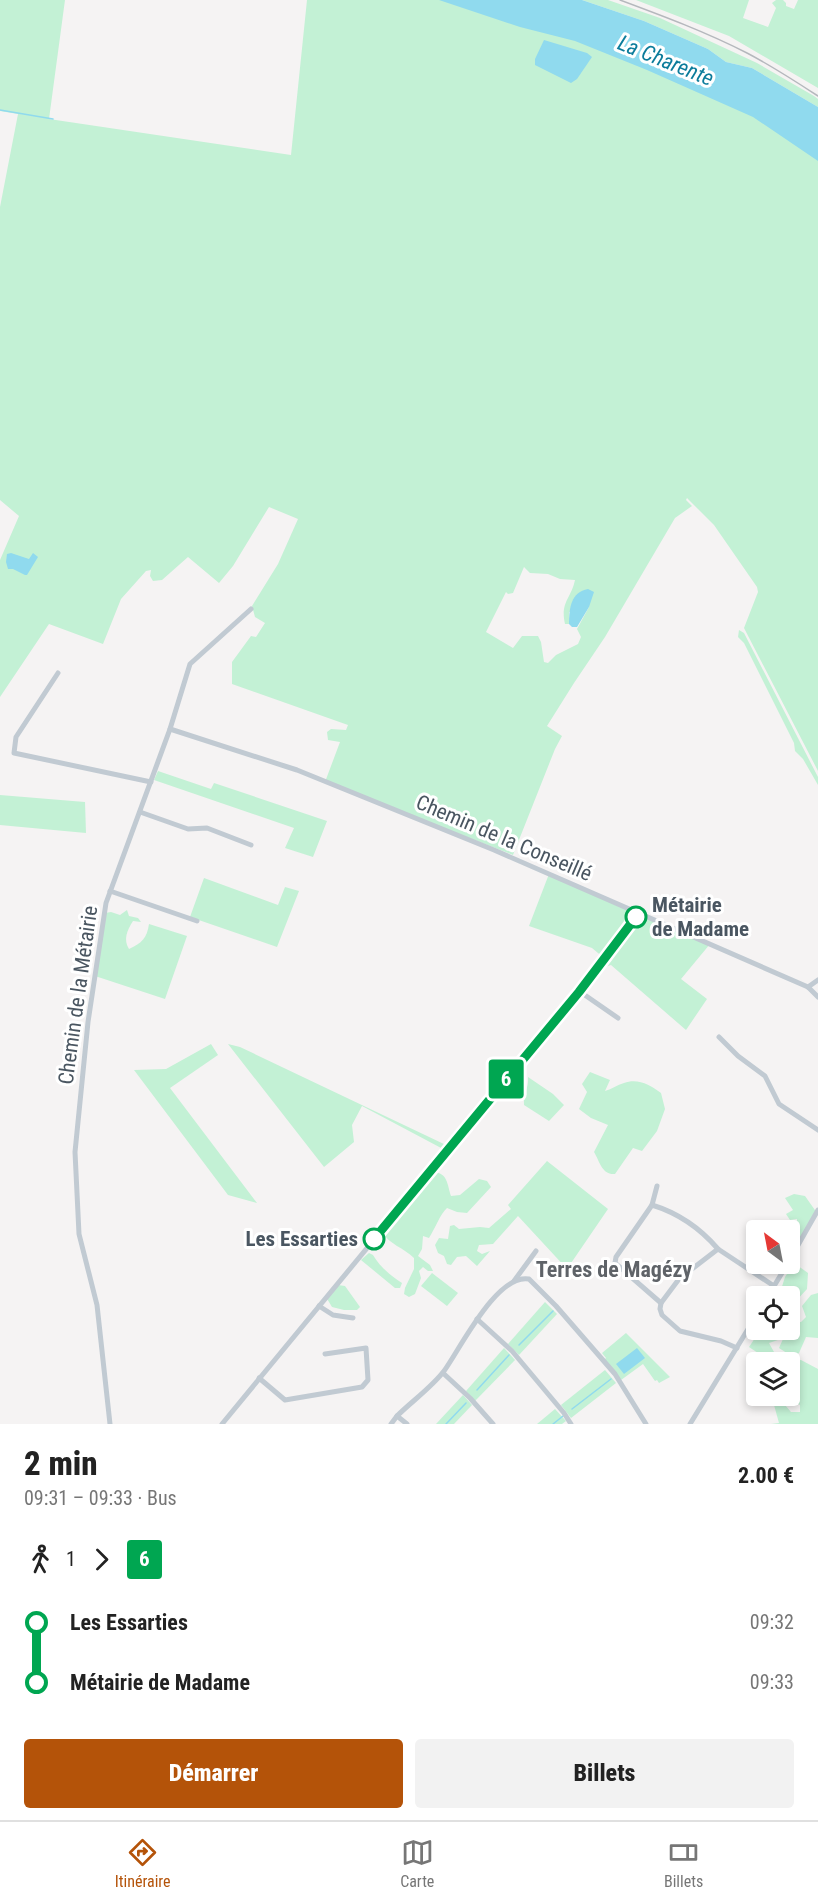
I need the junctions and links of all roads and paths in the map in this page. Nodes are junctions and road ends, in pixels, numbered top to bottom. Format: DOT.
graph roads {
  1 [pos="251,609"];
  2 [pos="58,673"];
  3 [pos="171,729"];
  4 [pos="151,782"];
  5 [pos="140,812"];
  6 [pos="251,845"];
  7 [pos="110,891"];
  8 [pos="639,913"];
  9 [pos="197,921"];
  10 [pos="818,980"];
  11 [pos="808,987"];
  12 [pos="579,992"];
  13 [pos="818,997"];
  14 [pos="618,1018"];
  15 [pos="718,1036"];
  16 [pos="818,1130"];
  17 [pos="657,1186"];
  18 [pos="652,1205"];
  19 [pos="818,1210"];
  20 [pos="800,1241"];
  21 [pos="718,1249"];
  22 [pos="536,1251"];
  23 [pos="615,1263"];
  24 [pos="606,1271"];
  25 [pos="781,1274"];
  26 [pos="514,1281"];
  27 [pos="774,1286"];
  28 [pos="661,1303"];
  29 [pos="319,1306"];
  30 [pos="353,1318"];
  31 [pos="477,1319"];
  32 [pos="746,1333"];
  33 [pos="737,1348"];
  34 [pos="325,1354"];
  35 [pos="443,1373"];
  36 [pos="259,1378"];
  37 [pos="397,1416"];
  38 [pos="110,1424"];
  39 [pos="222,1424"];
  40 [pos="391,1424"];
  41 [pos="407,1424"];
  42 [pos="493,1424"];
  43 [pos="571,1424"];
  44 [pos="646,1424"];
  45 [pos="690,1424"];
  1 -- 3 [label="street, Chemin de la Métairie"];
  2 -- 4 [label="street"];
  3 -- 4 [label="street, Chemin de la Métairie"];
  3 -- 8 [label="street, Chemin de la Conseillé"];
  4 -- 5 [label="street, Chemin de la Métairie"];
  5 -- 6 [label="street"];
  5 -- 7 [label="street, Chemin de la Métairie"];
  7 -- 9 [label="street"];
  7 -- 38 [label="street, Chemin de la Métairie"];
  8 -- 11 [label="street, Chemin de la Conseillé"];
  8 -- 12 [label="street"];
  10 -- 11 [label="street"];
  11 -- 13 [label="street"];
  12 -- 14 [label="street"];
  12 -- 29 [label="street"];
  15 -- 16 [label="street"];
  17 -- 18 [label="street"];
  18 -- 21 [label="street"];
  18 -- 23 [label="street"];
  19 -- 20 [label="street"];
  21 -- 27 [label="street"];
  21 -- 28 [label="street"];
  22 -- 26 [label="street"];
  23 -- 24 [label="street"];
  23 -- 28 [label="street"];
  25 -- 27 [label="street"];
  26 -- 31 [label="street"];
  26 -- 44 [label="street"];
  28 -- 33 [label="street"];
  29 -- 30 [label="street"];
  29 -- 36 [label="street"];
  31 -- 35 [label="street"];
  31 -- 43 [label="street"];
  32 -- 33 [label="street"];
  33 -- 45 [label="street"];
  34 -- 36 [label="street"];
  35 -- 37 [label="street"];
  35 -- 42 [label="street"];
  36 -- 39 [label="street"];
  37 -- 40 [label="street"];
  37 -- 41 [label="street"];
}
